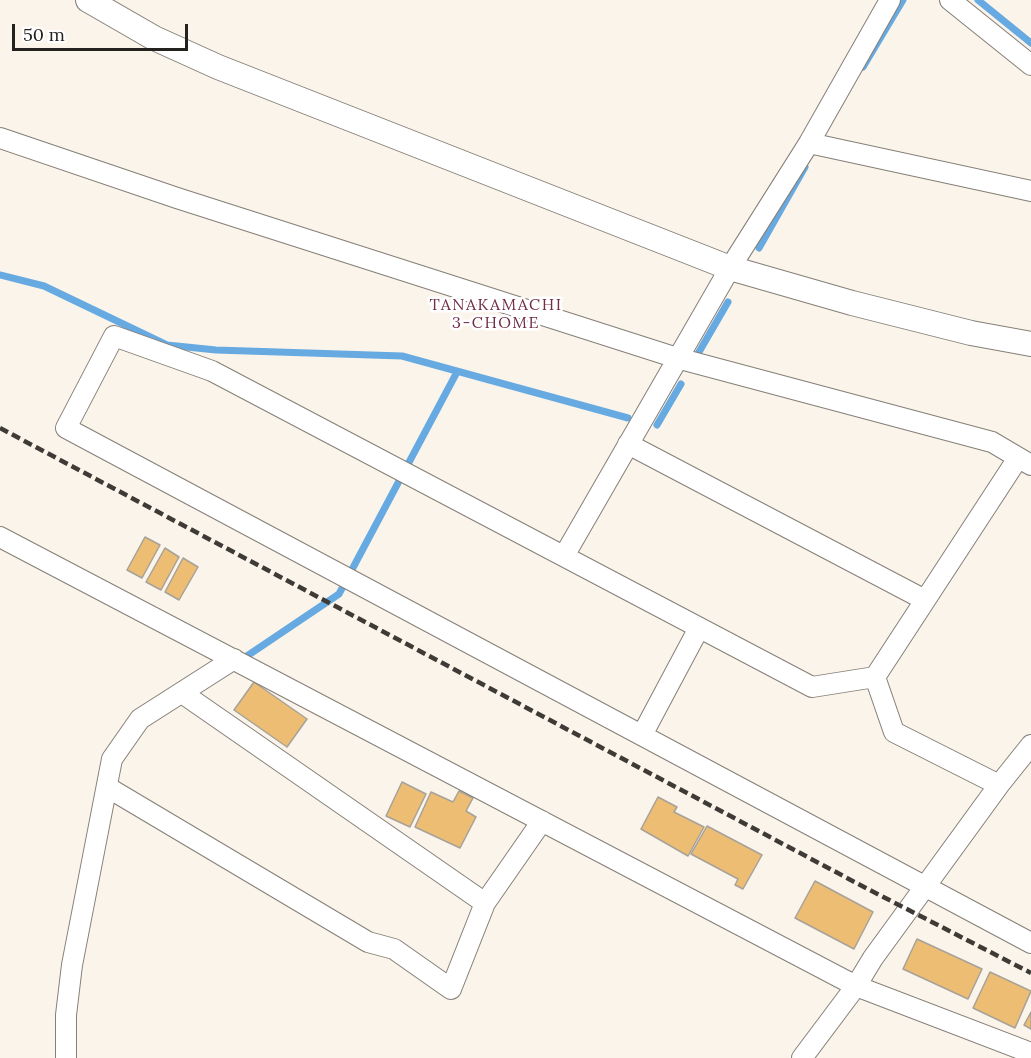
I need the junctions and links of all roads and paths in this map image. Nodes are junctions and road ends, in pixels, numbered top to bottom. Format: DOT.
graph roads {
  1 [pos="88,0"];
  2 [pos="890,0"];
  3 [pos="950,0"];
  4 [pos="1031,65"];
  5 [pos="0,138"];
  6 [pos="809,143"];
  7 [pos="1031,191"];
  8 [pos="730,268"];
  9 [pos="1031,344"];
  10 [pos="678,358"];
  11 [pos="628,444"];
  12 [pos="1025,461"];
  13 [pos="0,537"];
  14 [pos="564,556"];
  15 [pos="925,600"];
  16 [pos="699,627"];
  17 [pos="234,659"];
  18 [pos="874,677"];
  19 [pos="182,693"];
  20 [pos="642,735"];
  21 [pos="1031,745"];
  22 [pos="999,785"];
  23 [pos="107,787"];
  24 [pos="542,821"];
  25 [pos="926,886"];
  26 [pos="485,903"];
  27 [pos="1031,943"];
  28 [pos="856,986"];
  29 [pos="1031,1053"];
  30 [pos="66,1058"];
  31 [pos="802,1058"];
  1 -- 8 [label="street"];
  2 -- 6 [label="street"];
  3 -- 4 [label="street"];
  5 -- 10 [label="street"];
  6 -- 7 [label="street"];
  6 -- 8 [label="street"];
  8 -- 9 [label="street"];
  8 -- 10 [label="street"];
  10 -- 11 [label="street"];
  10 -- 12 [label="street"];
  11 -- 14 [label="street"];
  11 -- 15 [label="street"];
  12 -- 15 [label="street"];
  13 -- 17 [label="street"];
  14 -- 16 [label="street"];
  14 -- 20 [label="street"];
  15 -- 18 [label="street"];
  16 -- 18 [label="street"];
  16 -- 20 [label="street"];
  17 -- 19 [label="street"];
  17 -- 24 [label="street"];
  18 -- 22 [label="street"];
  19 -- 23 [label="street"];
  19 -- 26 [label="street"];
  20 -- 25 [label="street"];
  21 -- 22 [label="street"];
  22 -- 25 [label="street"];
  23 -- 26 [label="street"];
  23 -- 30 [label="street"];
  24 -- 26 [label="street"];
  24 -- 28 [label="street"];
  25 -- 27 [label="street"];
  25 -- 28 [label="street"];
  28 -- 29 [label="street"];
  28 -- 31 [label="street"];
}
